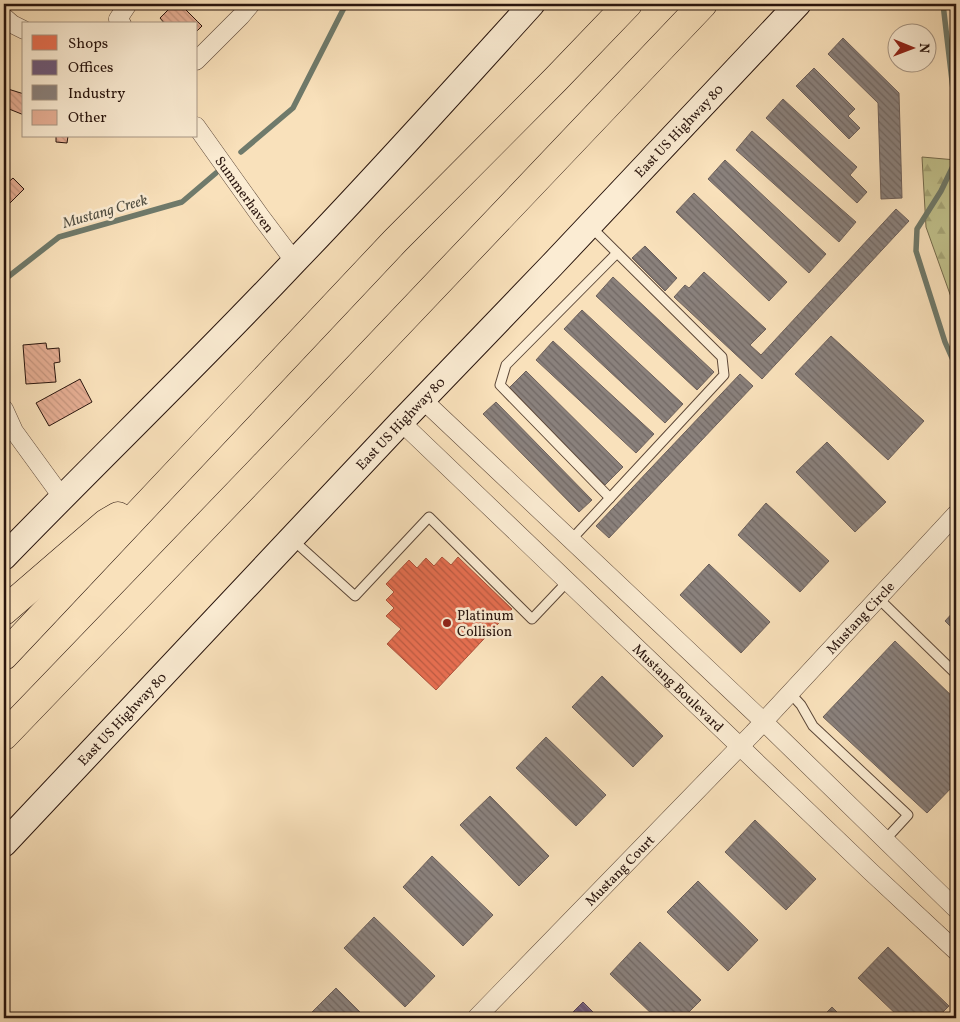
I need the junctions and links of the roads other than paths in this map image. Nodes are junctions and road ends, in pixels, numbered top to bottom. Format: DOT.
graph roads {
  1 [pos="128,4"];
  2 [pos="251,4"];
  3 [pos="532,4"];
  4 [pos="628,4"];
  5 [pos="703,4"];
  6 [pos="798,4"];
  7 [pos="4,16"];
  8 [pos="117,22"];
  9 [pos="22,29"];
  10 [pos="198,59"];
  11 [pos="198,129"];
  12 [pos="589,226"];
  13 [pos="617,253"];
  14 [pos="295,262"];
  15 [pos="423,400"];
  16 [pos="4,409"];
  17 [pos="401,422"];
  18 [pos="164,486"];
  19 [pos="62,497"];
  20 [pos="610,498"];
  21 [pos="956,514"];
  22 [pos="291,539"];
  23 [pos="571,540"];
  24 [pos="4,558"];
  25 [pos="568,581"];
  26 [pos="878,598"];
  27 [pos="4,611"];
  28 [pos="4,656"];
  29 [pos="956,674"];
  30 [pos="790,692"];
  31 [pos="763,721"];
  32 [pos="4,736"];
  33 [pos="740,745"];
  34 [pos="885,840"];
  35 [pos="4,844"];
  36 [pos="956,909"];
  37 [pos="956,951"];
  38 [pos="476,1018"];
  1 -- 8 [label="street"];
  2 -- 10 [label="street"];
  3 -- 14 [label="main road"];
  4 -- 18 [label="highway"];
  5 -- 32 [label="highway"];
  6 -- 12 [label="main road, East US Highway 80"];
  7 -- 9 [label="street"];
  11 -- 14 [label="street, Summerhaven"];
  12 -- 13 [label="lane"];
  12 -- 15 [label="main road, East US Highway 80"];
  13 -- 20 [label="lane"];
  13 -- 20 [label="lane"];
  14 -- 19 [label="main road"];
  15 -- 17 [label="main road, East US Highway 80"];
  15 -- 23 [label="street"];
  16 -- 19 [label="street"];
  17 -- 22 [label="main road, East US Highway 80"];
  17 -- 25 [label="street, Mustang Boulevard"];
  18 -- 27 [label="highway"];
  18 -- 28 [label="highway"];
  19 -- 24 [label="main road"];
  20 -- 23 [label="lane"];
  21 -- 26 [label="street, Mustang Circle"];
  22 -- 25 [label="lane"];
  22 -- 35 [label="main road, East US Highway 80"];
  23 -- 31 [label="street"];
  25 -- 33 [label="street, Mustang Boulevard"];
  26 -- 29 [label="lane"];
  26 -- 30 [label="street, Mustang Circle"];
  30 -- 31 [label="street, Mustang Circle"];
  30 -- 34 [label="lane"];
  31 -- 33 [label="street, Mustang Court"];
  31 -- 34 [label="street"];
  33 -- 37 [label="street, Mustang Boulevard"];
  33 -- 38 [label="street, Mustang Court"];
  34 -- 36 [label="street"];
}
